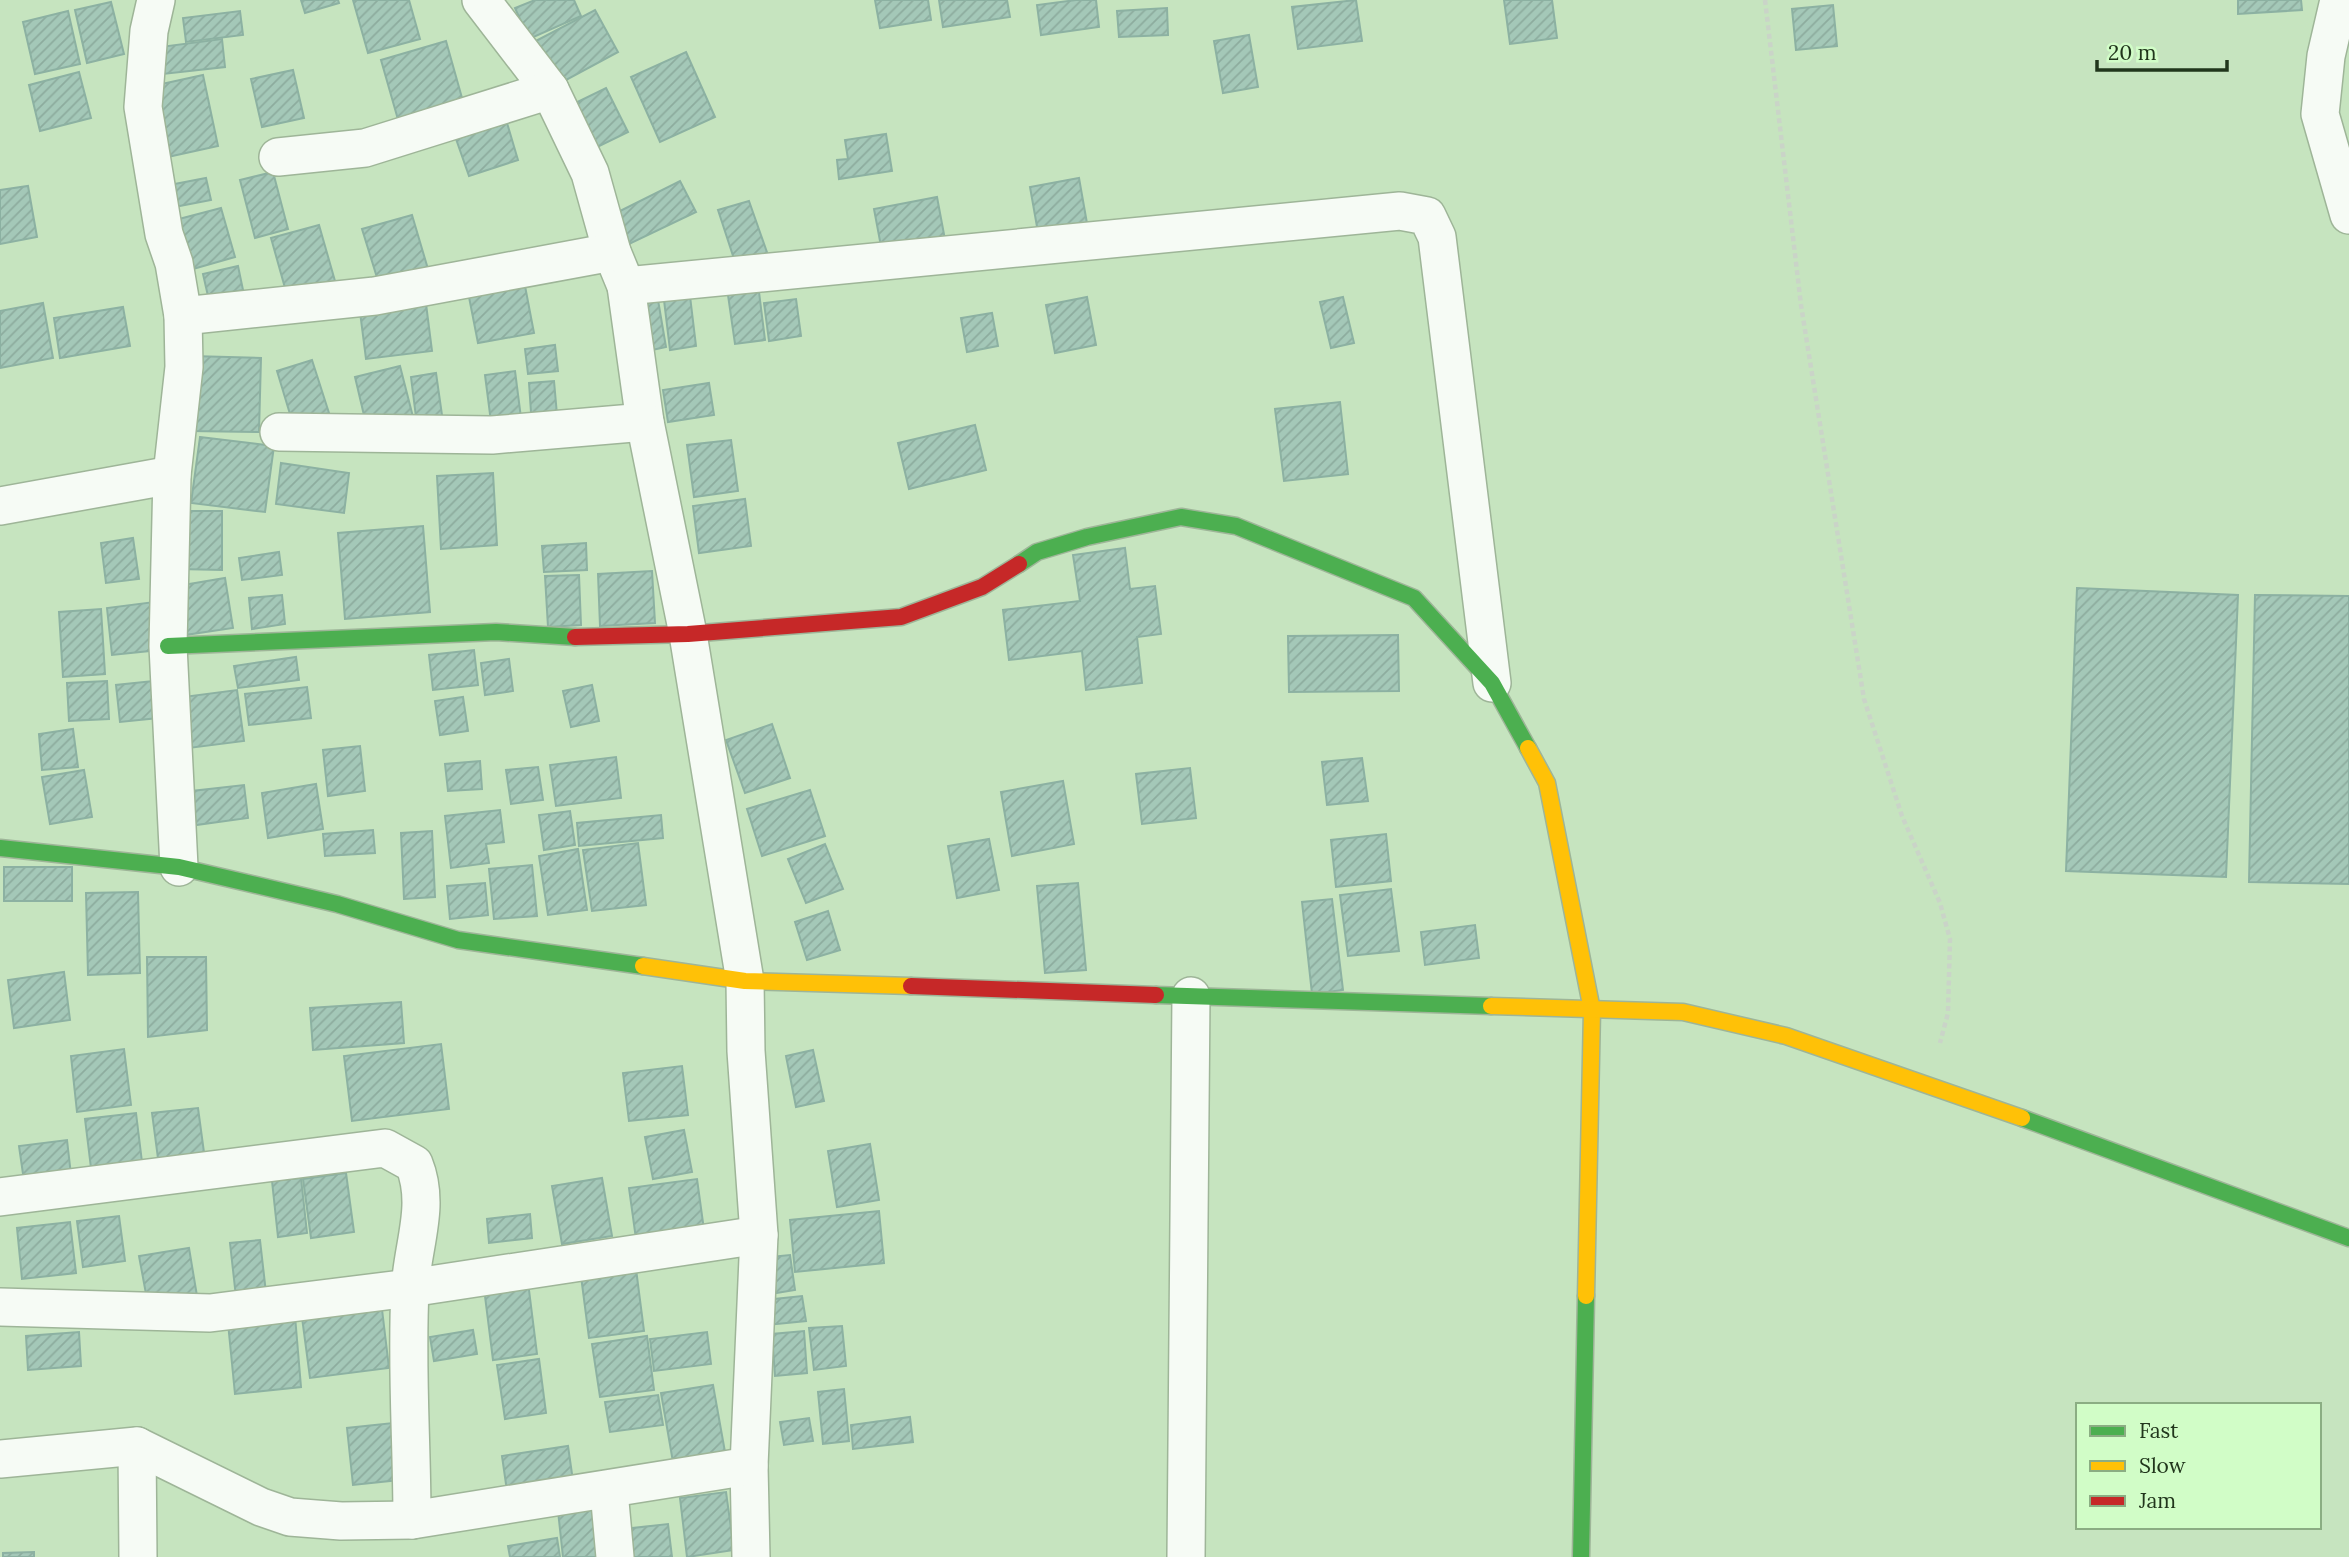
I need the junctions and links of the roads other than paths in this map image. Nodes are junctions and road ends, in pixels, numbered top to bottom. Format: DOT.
graph roads {
  1 [pos="156,0"];
  2 [pos="2339,0"];
  3 [pos="496,4"];
  4 [pos="550,90"];
  5 [pos="278,156"];
  6 [pos="2349,215"];
  7 [pos="612,253"];
  8 [pos="626,286"];
  9 [pos="183,316"];
  10 [pos="645,422"];
  11 [pos="279,432"];
  12 [pos="173,474"];
  13 [pos="0,506"];
  14 [pos="688,634"];
  15 [pos="168,646"];
  16 [pos="1492,683"];
  17 [pos="0,848"];
  18 [pos="179,867"];
  19 [pos="745,981"];
  20 [pos="1191,996"];
  21 [pos="1592,1010"];
  22 [pos="0,1197"];
  23 [pos="759,1235"];
  24 [pos="2349,1238"];
  25 [pos="410,1288"];
  26 [pos="0,1307"];
  27 [pos="136,1446"];
  28 [pos="0,1459"];
  29 [pos="749,1466"];
  30 [pos="609,1490"];
  31 [pos="412,1520"];
  32 [pos="138,1557"];
  33 [pos="615,1557"];
  34 [pos="751,1557"];
  35 [pos="1186,1557"];
  36 [pos="1581,1557"];
  1 -- 9 [label="street"];
  2 -- 6 [label="street"];
  3 -- 4 [label="street"];
  4 -- 5 [label="street"];
  4 -- 7 [label="street"];
  7 -- 8 [label="street"];
  7 -- 9 [label="street"];
  8 -- 10 [label="street"];
  8 -- 16 [label="street"];
  9 -- 12 [label="street"];
  10 -- 11 [label="street"];
  10 -- 14 [label="street"];
  12 -- 13 [label="street"];
  12 -- 15 [label="street"];
  14 -- 15 [label="street"];
  14 -- 16 [label="street"];
  14 -- 19 [label="street"];
  15 -- 18 [label="street"];
  16 -- 21 [label="street"];
  17 -- 18 [label="street"];
  18 -- 19 [label="street"];
  19 -- 20 [label="street"];
  19 -- 23 [label="street"];
  20 -- 21 [label="street"];
  20 -- 35 [label="street"];
  21 -- 24 [label="street"];
  21 -- 36 [label="street"];
  22 -- 25 [label="street"];
  23 -- 25 [label="street"];
  23 -- 29 [label="street"];
  25 -- 26 [label="street"];
  25 -- 31 [label="street"];
  27 -- 28 [label="street"];
  27 -- 31 [label="street"];
  27 -- 32 [label="street"];
  29 -- 30 [label="street"];
  29 -- 34 [label="street"];
  30 -- 31 [label="street"];
  30 -- 33 [label="street"];
}
